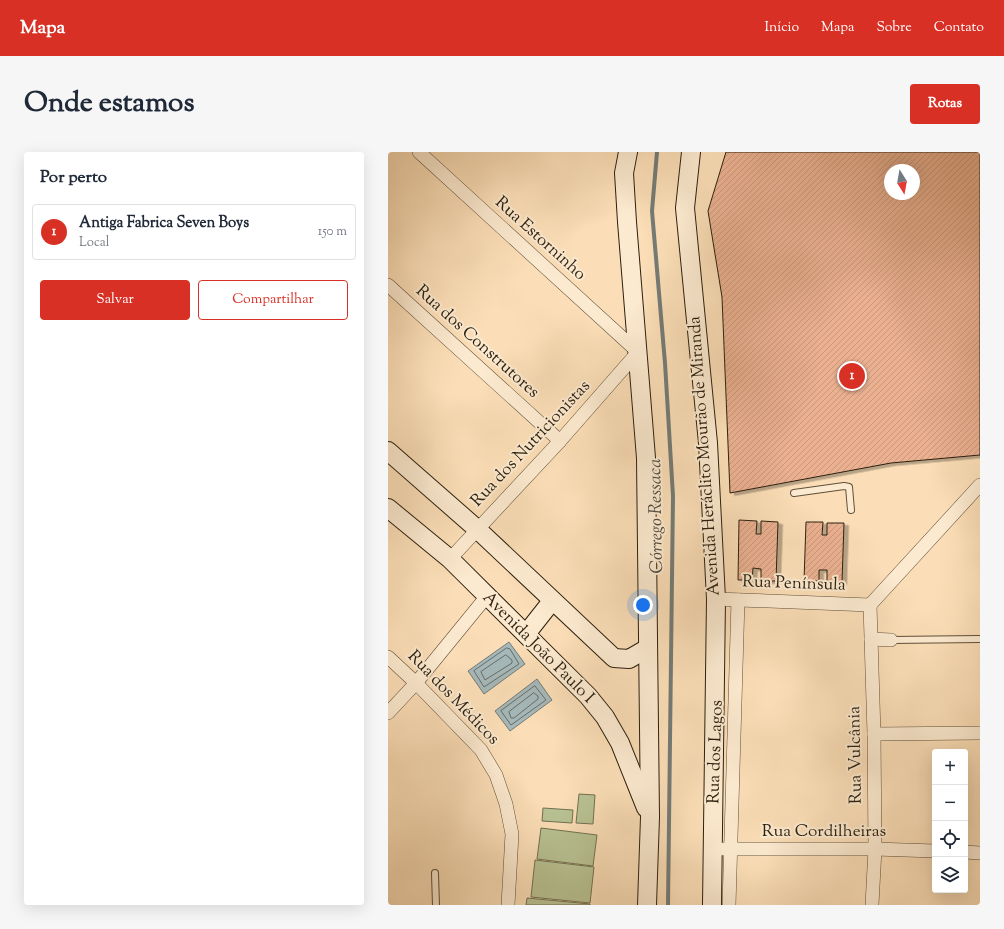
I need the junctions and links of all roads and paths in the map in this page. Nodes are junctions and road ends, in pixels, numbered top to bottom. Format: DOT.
graph roads {
  1 [pos="419,152"];
  2 [pos="628,152"];
  3 [pos="691,152"];
  4 [pos="388,285"];
  5 [pos="638,352"];
  6 [pos="560,441"];
  7 [pos="388,451"];
  8 [pos="980,485"];
  9 [pos="794,493"];
  10 [pos="388,508"];
  11 [pos="851,510"];
  12 [pos="477,529"];
  13 [pos="450,559"];
  14 [pos="487,596"];
  15 [pos="716,599"];
  16 [pos="738,600"];
  17 [pos="552,601"];
  18 [pos="870,605"];
  19 [pos="526,634"];
  20 [pos="871,639"];
  21 [pos="980,639"];
  22 [pos="891,640"];
  23 [pos="648,648"];
  24 [pos="388,657"];
  25 [pos="416,683"];
  26 [pos="388,713"];
  27 [pos="980,733"];
  28 [pos="874,734"];
  29 [pos="650,817"];
  30 [pos="722,849"];
  31 [pos="875,849"];
  32 [pos="932,851"];
  33 [pos="968,852"];
  34 [pos="980,853"];
  35 [pos="435,873"];
  36 [pos="436,905"];
  37 [pos="508,905"];
  38 [pos="647,905"];
  39 [pos="712,905"];
  40 [pos="729,905"];
  41 [pos="872,905"];
  1 -- 5 [label="street, Rua Estorninho"];
  2 -- 5 [label="main road"];
  3 -- 15 [label="main road, Avenida Heráclito Mourão de Miranda"];
  4 -- 6 [label="street, Rua dos Construtores"];
  5 -- 6 [label="street, Rua dos Nutricionistas"];
  5 -- 23 [label="main road"];
  6 -- 12 [label="street, Rua dos Nutricionistas"];
  7 -- 12 [label="main road"];
  8 -- 18 [label="street"];
  9 -- 11 [label="lane"];
  10 -- 13 [label="main road, Avenida João Paulo I"];
  12 -- 13 [label="street, Rua dos Nutricionistas"];
  12 -- 17 [label="main road"];
  13 -- 14 [label="main road, Avenida João Paulo I"];
  14 -- 19 [label="main road, Avenida João Paulo I"];
  14 -- 25 [label="street"];
  15 -- 16 [label="street, Rua Península"];
  15 -- 30 [label="main road, Avenida Heráclito Mourão de Miranda"];
  16 -- 18 [label="street, Rua Península"];
  16 -- 30 [label="street, Rua dos Lagos"];
  17 -- 19 [label="main road"];
  17 -- 23 [label="main road"];
  18 -- 20 [label="street, Rua Vulcânia"];
  19 -- 29 [label="main road, Avenida João Paulo I"];
  20 -- 22 [label="street"];
  20 -- 28 [label="street, Rua Vulcânia"];
  21 -- 22 [label="lane"];
  23 -- 29 [label="main road"];
  24 -- 25 [label="street, Rua dos Médicos"];
  25 -- 26 [label="street"];
  25 -- 37 [label="street, Rua dos Médicos"];
  27 -- 28 [label="street"];
  28 -- 31 [label="street, Rua Vulcânia"];
  29 -- 38 [label="main road"];
  30 -- 31 [label="street, Rua Cordilheiras"];
  30 -- 39 [label="main road, Avenida Heráclito Mourão de Miranda"];
  30 -- 40 [label="street, Rua dos Lagos"];
  31 -- 32 [label="street, Rua Cordilheiras"];
  31 -- 41 [label="street, Rua Vulcânia"];
  33 -- 34 [label="street"];
  35 -- 36 [label="lane"];
}
